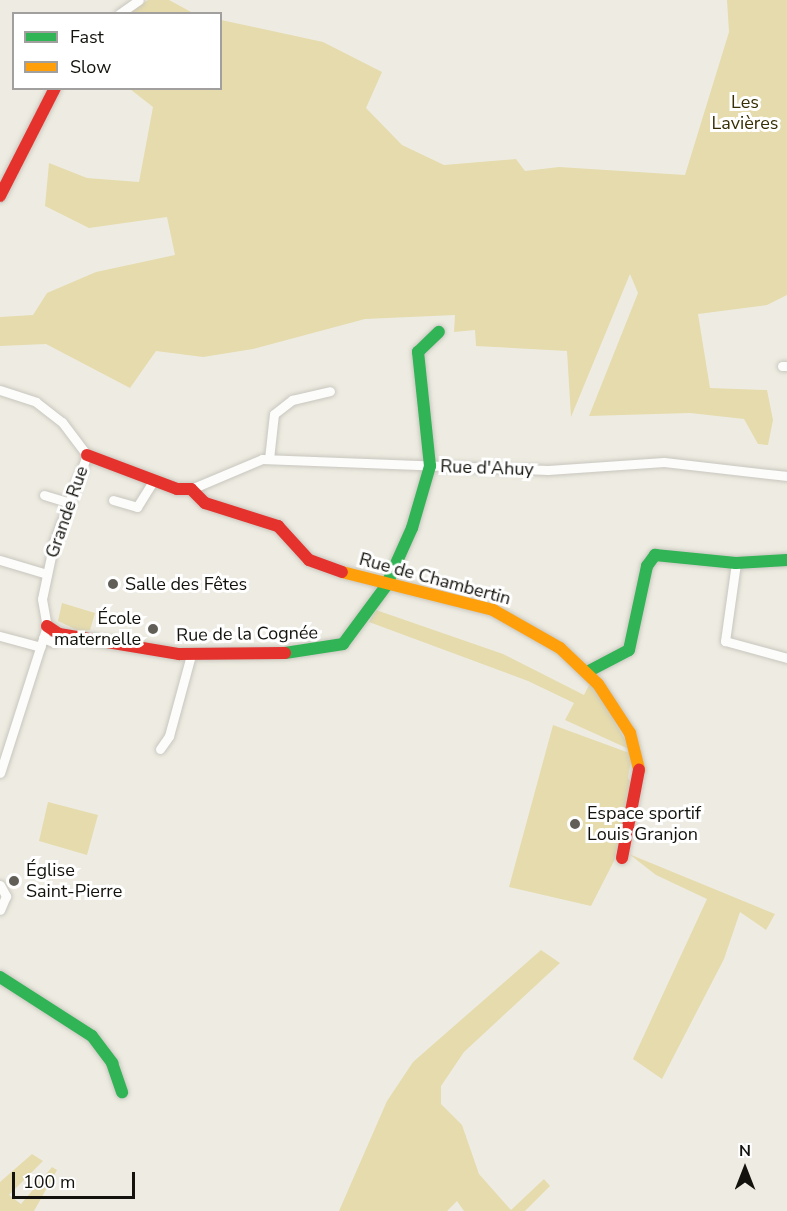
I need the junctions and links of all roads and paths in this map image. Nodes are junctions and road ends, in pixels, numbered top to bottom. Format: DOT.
graph roads {
  1 [pos="139,0"];
  2 [pos="122,12"];
  3 [pos="54,90"];
  4 [pos="0,195"];
  5 [pos="439,332"];
  6 [pos="0,390"];
  7 [pos="330,391"];
  8 [pos="87,455"];
  9 [pos="269,459"];
  10 [pos="430,466"];
  11 [pos="787,476"];
  12 [pos="153,481"];
  13 [pos="192,489"];
  14 [pos="44,495"];
  15 [pos="113,500"];
  16 [pos="70,502"];
  17 [pos="0,560"];
  18 [pos="787,560"];
  19 [pos="736,563"];
  20 [pos="47,574"];
  21 [pos="386,586"];
  22 [pos="0,636"];
  23 [pos="44,637"];
  24 [pos="191,654"];
  25 [pos="787,658"];
  26 [pos="589,671"];
  27 [pos="160,749"];
  28 [pos="0,773"];
  29 [pos="622,858"];
  30 [pos="0,885"];
  31 [pos="0,910"];
  32 [pos="0,977"];
  33 [pos="122,1092"];
  1 -- 2 [label="street"];
  3 -- 4 [label="street"];
  5 -- 10 [label="street"];
  6 -- 8 [label="street"];
  7 -- 9 [label="street"];
  8 -- 12 [label="street, Rue de Chambertin"];
  8 -- 16 [label="street, Grande Rue"];
  9 -- 10 [label="street, Rue d'Ahuy"];
  9 -- 13 [label="street, Rue d'Ahuy"];
  10 -- 11 [label="street, Rue d'Ahuy"];
  10 -- 21 [label="street, Rue de la Cognée"];
  12 -- 13 [label="street, Rue de Chambertin"];
  12 -- 15 [label="street"];
  13 -- 21 [label="street, Rue de Chambertin"];
  14 -- 16 [label="street"];
  16 -- 20 [label="street, Grande Rue"];
  17 -- 20 [label="street"];
  18 -- 19 [label="street"];
  19 -- 25 [label="street"];
  19 -- 26 [label="street"];
  20 -- 23 [label="street, Grande Rue"];
  21 -- 24 [label="street, Rue de la Cognée"];
  21 -- 26 [label="street, Rue de Chambertin"];
  22 -- 23 [label="street"];
  23 -- 24 [label="street, Rue de la Cognée"];
  23 -- 28 [label="street, Grande Rue"];
  24 -- 27 [label="street"];
  26 -- 29 [label="street, Rue de Chambertin"];
  30 -- 31 [label="street"];
  32 -- 33 [label="street"];
}
